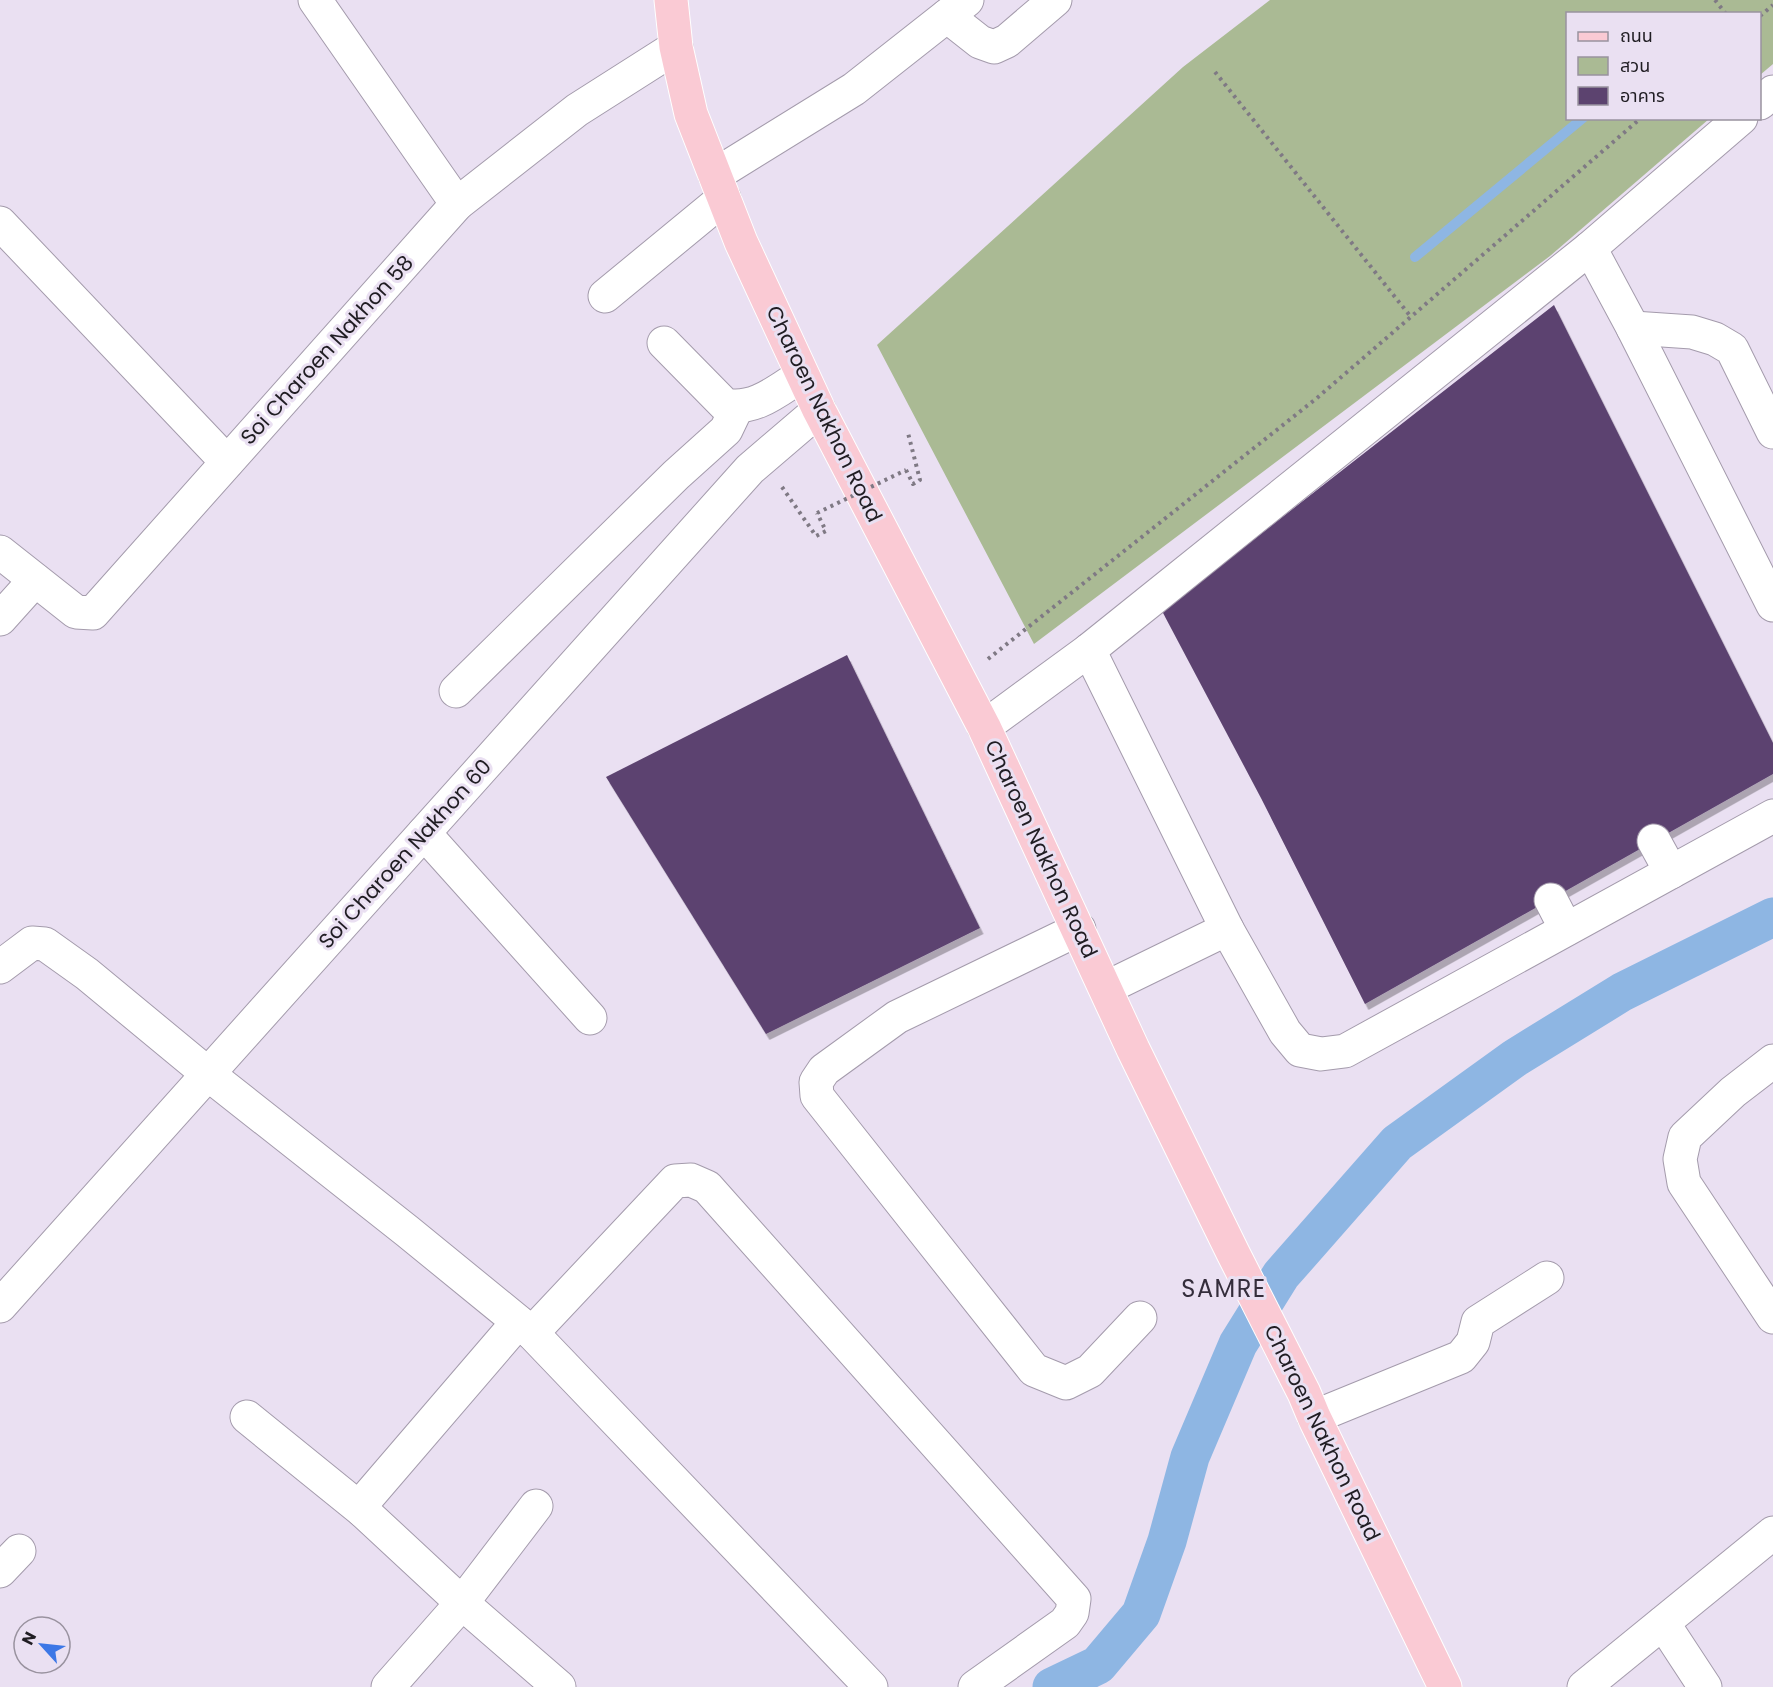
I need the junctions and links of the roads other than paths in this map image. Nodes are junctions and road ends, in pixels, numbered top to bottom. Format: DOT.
graph roads {
  1 [pos="315,0"];
  2 [pos="671,0"];
  3 [pos="1055,0"];
  4 [pos="957,8"];
  5 [pos="676,47"];
  6 [pos="1773,92"];
  7 [pos="1761,102"];
  8 [pos="1739,120"];
  9 [pos="719,186"];
  10 [pos="456,204"];
  11 [pos="0,223"];
  12 [pos="1590,248"];
  13 [pos="605,296"];
  14 [pos="1633,328"];
  15 [pos="663,342"];
  16 [pos="802,375"];
  17 [pos="737,407"];
  18 [pos="819,410"];
  19 [pos="1773,432"];
  20 [pos="227,462"];
  21 [pos="0,552"];
  22 [pos="35,580"];
  23 [pos="1773,605"];
  24 [pos="0,619"];
  25 [pos="1089,650"];
  26 [pos="456,692"];
  27 [pos="984,727"];
  28 [pos="1773,816"];
  29 [pos="424,833"];
  30 [pos="1654,841"];
  31 [pos="1671,872"];
  32 [pos="1551,900"];
  33 [pos="1227,929"];
  34 [pos="1079,930"];
  35 [pos="1566,930"];
  36 [pos="0,967"];
  37 [pos="1106,988"];
  38 [pos="590,1018"];
  39 [pos="1773,1061"];
  40 [pos="208,1074"];
  41 [pos="1547,1278"];
  42 [pos="0,1306"];
  43 [pos="1773,1317"];
  44 [pos="1140,1318"];
  45 [pos="525,1327"];
  46 [pos="1309,1405"];
  47 [pos="247,1417"];
  48 [pos="536,1506"];
  49 [pos="363,1511"];
  50 [pos="1773,1533"];
  51 [pos="462,1603"];
  52 [pos="1663,1623"];
  53 [pos="388,1687"];
  54 [pos="559,1687"];
  55 [pos="871,1687"];
  56 [pos="975,1687"];
  57 [pos="1445,1687"];
  58 [pos="1584,1687"];
  59 [pos="1705,1687"];
  1 -- 10 [label="street"];
  2 -- 5 [label="main road, Charoen Nakhon Road"];
  3 -- 4 [label="street"];
  4 -- 9 [label="street"];
  5 -- 9 [label="main road, Charoen Nakhon Road"];
  5 -- 10 [label="street, Soi Charoen Nakhon 58"];
  6 -- 7 [label="street"];
  8 -- 12 [label="street"];
  9 -- 13 [label="street"];
  9 -- 16 [label="main road, Charoen Nakhon Road"];
  10 -- 20 [label="street, Soi Charoen Nakhon 58"];
  11 -- 20 [label="street"];
  12 -- 14 [label="street"];
  12 -- 25 [label="street"];
  14 -- 19 [label="street"];
  14 -- 23 [label="street"];
  15 -- 17 [label="street"];
  16 -- 17 [label="street"];
  16 -- 18 [label="main road, Charoen Nakhon Road"];
  17 -- 26 [label="street"];
  18 -- 27 [label="main road, Charoen Nakhon Road"];
  18 -- 29 [label="street, Soi Charoen Nakhon 60"];
  20 -- 22 [label="street, Soi Charoen Nakhon 58"];
  21 -- 22 [label="street, Soi Charoen Nakhon 58"];
  22 -- 24 [label="street"];
  25 -- 27 [label="street"];
  25 -- 33 [label="street"];
  27 -- 34 [label="main road, Charoen Nakhon Road"];
  28 -- 31 [label="street"];
  29 -- 38 [label="street"];
  29 -- 40 [label="street, Soi Charoen Nakhon 60"];
  30 -- 31 [label="street"];
  31 -- 35 [label="street"];
  32 -- 35 [label="street"];
  33 -- 35 [label="street"];
  33 -- 37 [label="street"];
  34 -- 37 [label="main road, Charoen Nakhon Road"];
  34 -- 44 [label="street"];
  36 -- 40 [label="street"];
  37 -- 46 [label="main road, Charoen Nakhon Road"];
  39 -- 43 [label="street"];
  40 -- 42 [label="street, Soi Charoen Nakhon 60"];
  40 -- 45 [label="street"];
  41 -- 46 [label="street"];
  45 -- 49 [label="street"];
  45 -- 55 [label="street"];
  45 -- 56 [label="street"];
  46 -- 57 [label="main road, Charoen Nakhon Road"];
  47 -- 49 [label="street"];
  48 -- 51 [label="street"];
  49 -- 51 [label="street"];
  50 -- 52 [label="street"];
  51 -- 53 [label="street"];
  51 -- 54 [label="street"];
  52 -- 58 [label="street"];
  52 -- 59 [label="street"];
}
